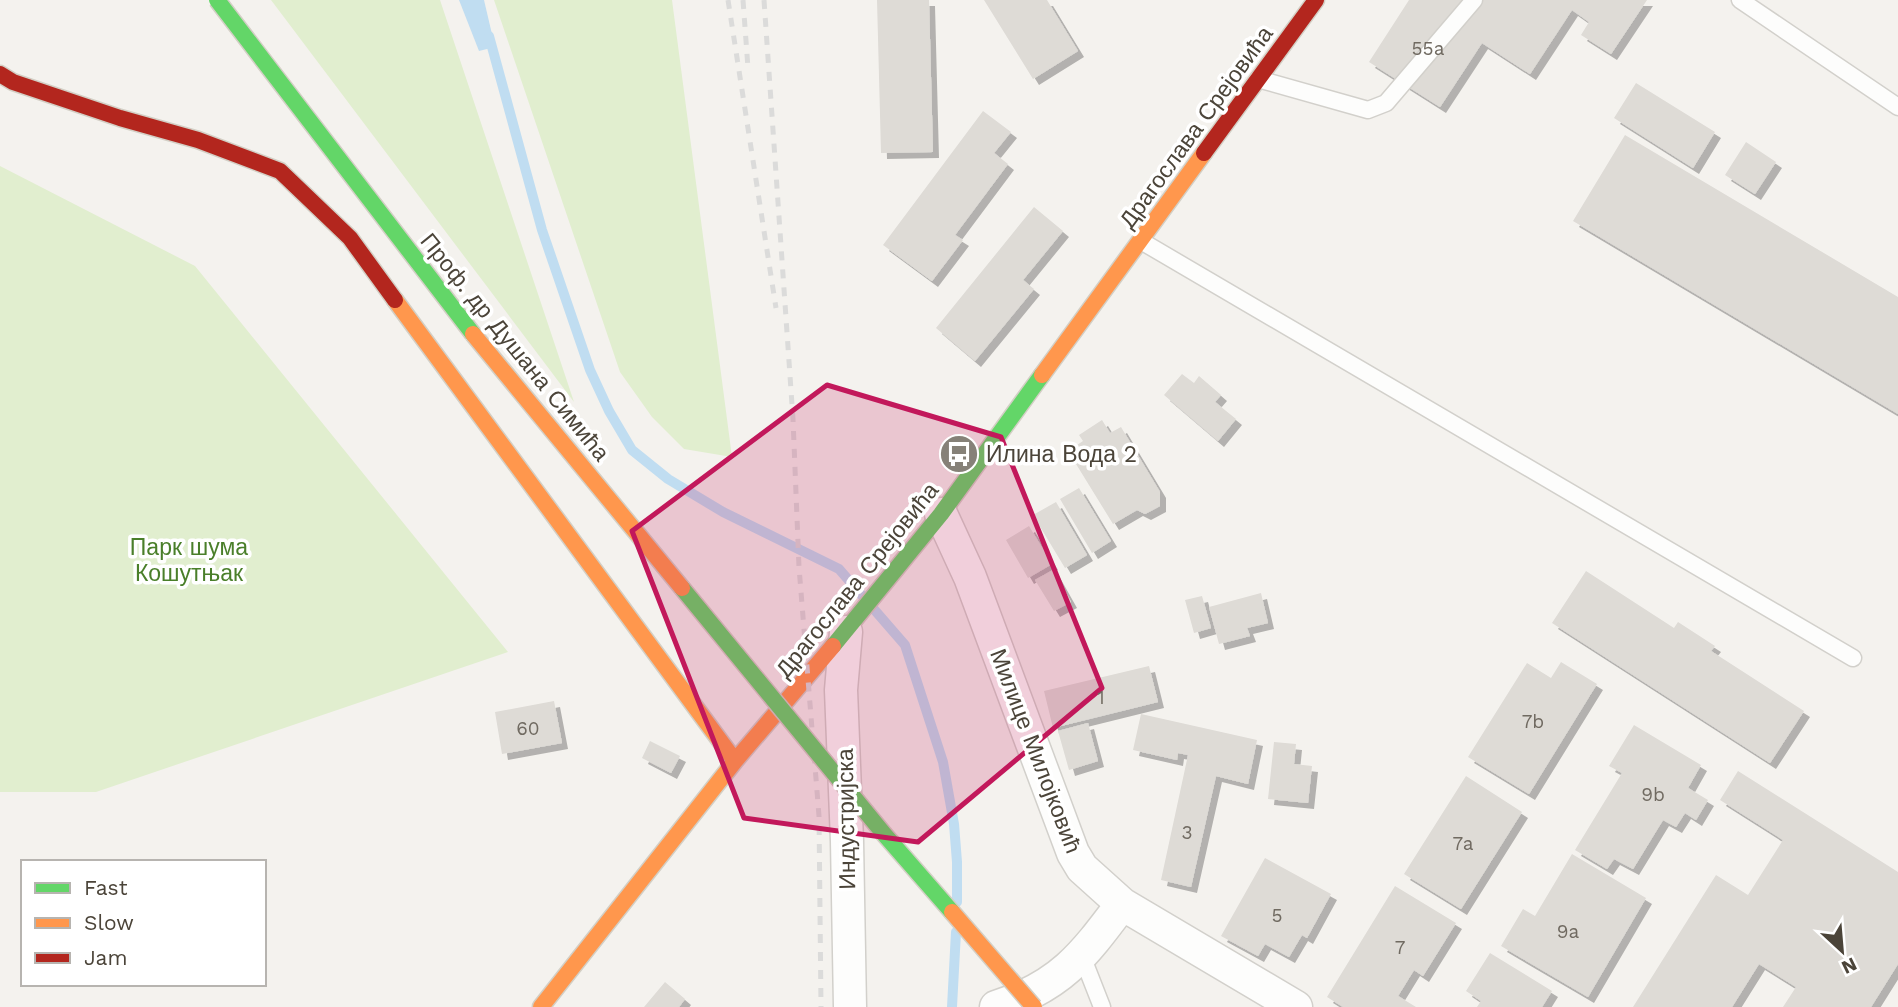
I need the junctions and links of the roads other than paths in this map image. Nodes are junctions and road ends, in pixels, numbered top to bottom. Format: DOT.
graph roads {
  1 [pos="217,0"];
  2 [pos="1316,0"];
  3 [pos="1474,0"];
  4 [pos="1740,0"];
  5 [pos="0,74"];
  6 [pos="1258,79"];
  7 [pos="1898,107"];
  8 [pos="1141,241"];
  9 [pos="941,514"];
  10 [pos="852,623"];
  11 [pos="1853,658"];
  12 [pos="734,761"];
  13 [pos="1122,904"];
  14 [pos="1082,956"];
  15 [pos="541,1007"];
  16 [pos="850,1007"];
  17 [pos="996,1007"];
  18 [pos="1034,1007"];
  19 [pos="1102,1007"];
  20 [pos="1296,1007"];
  1 -- 18 [label="street, Проф. др Душана Симића, bridge"];
  2 -- 6 [label="street, Драгослава Срејовића"];
  3 -- 6 [label="lane"];
  4 -- 7 [label="lane"];
  5 -- 12 [label="street"];
  6 -- 8 [label="street, Драгослава Срејовића"];
  8 -- 9 [label="street, Драгослава Срејовића"];
  8 -- 11 [label="lane"];
  9 -- 10 [label="street, Драгослава Срејовића"];
  9 -- 13 [label="street, Милице Милојковић"];
  10 -- 12 [label="street, Драгослава Срејовића"];
  10 -- 16 [label="street, Индустријска"];
  12 -- 15 [label="street, Драгослава Срејовића"];
  13 -- 14 [label="street"];
  13 -- 20 [label="street, Милице Милојковић"];
  14 -- 17 [label="street"];
  14 -- 19 [label="lane"];
}
